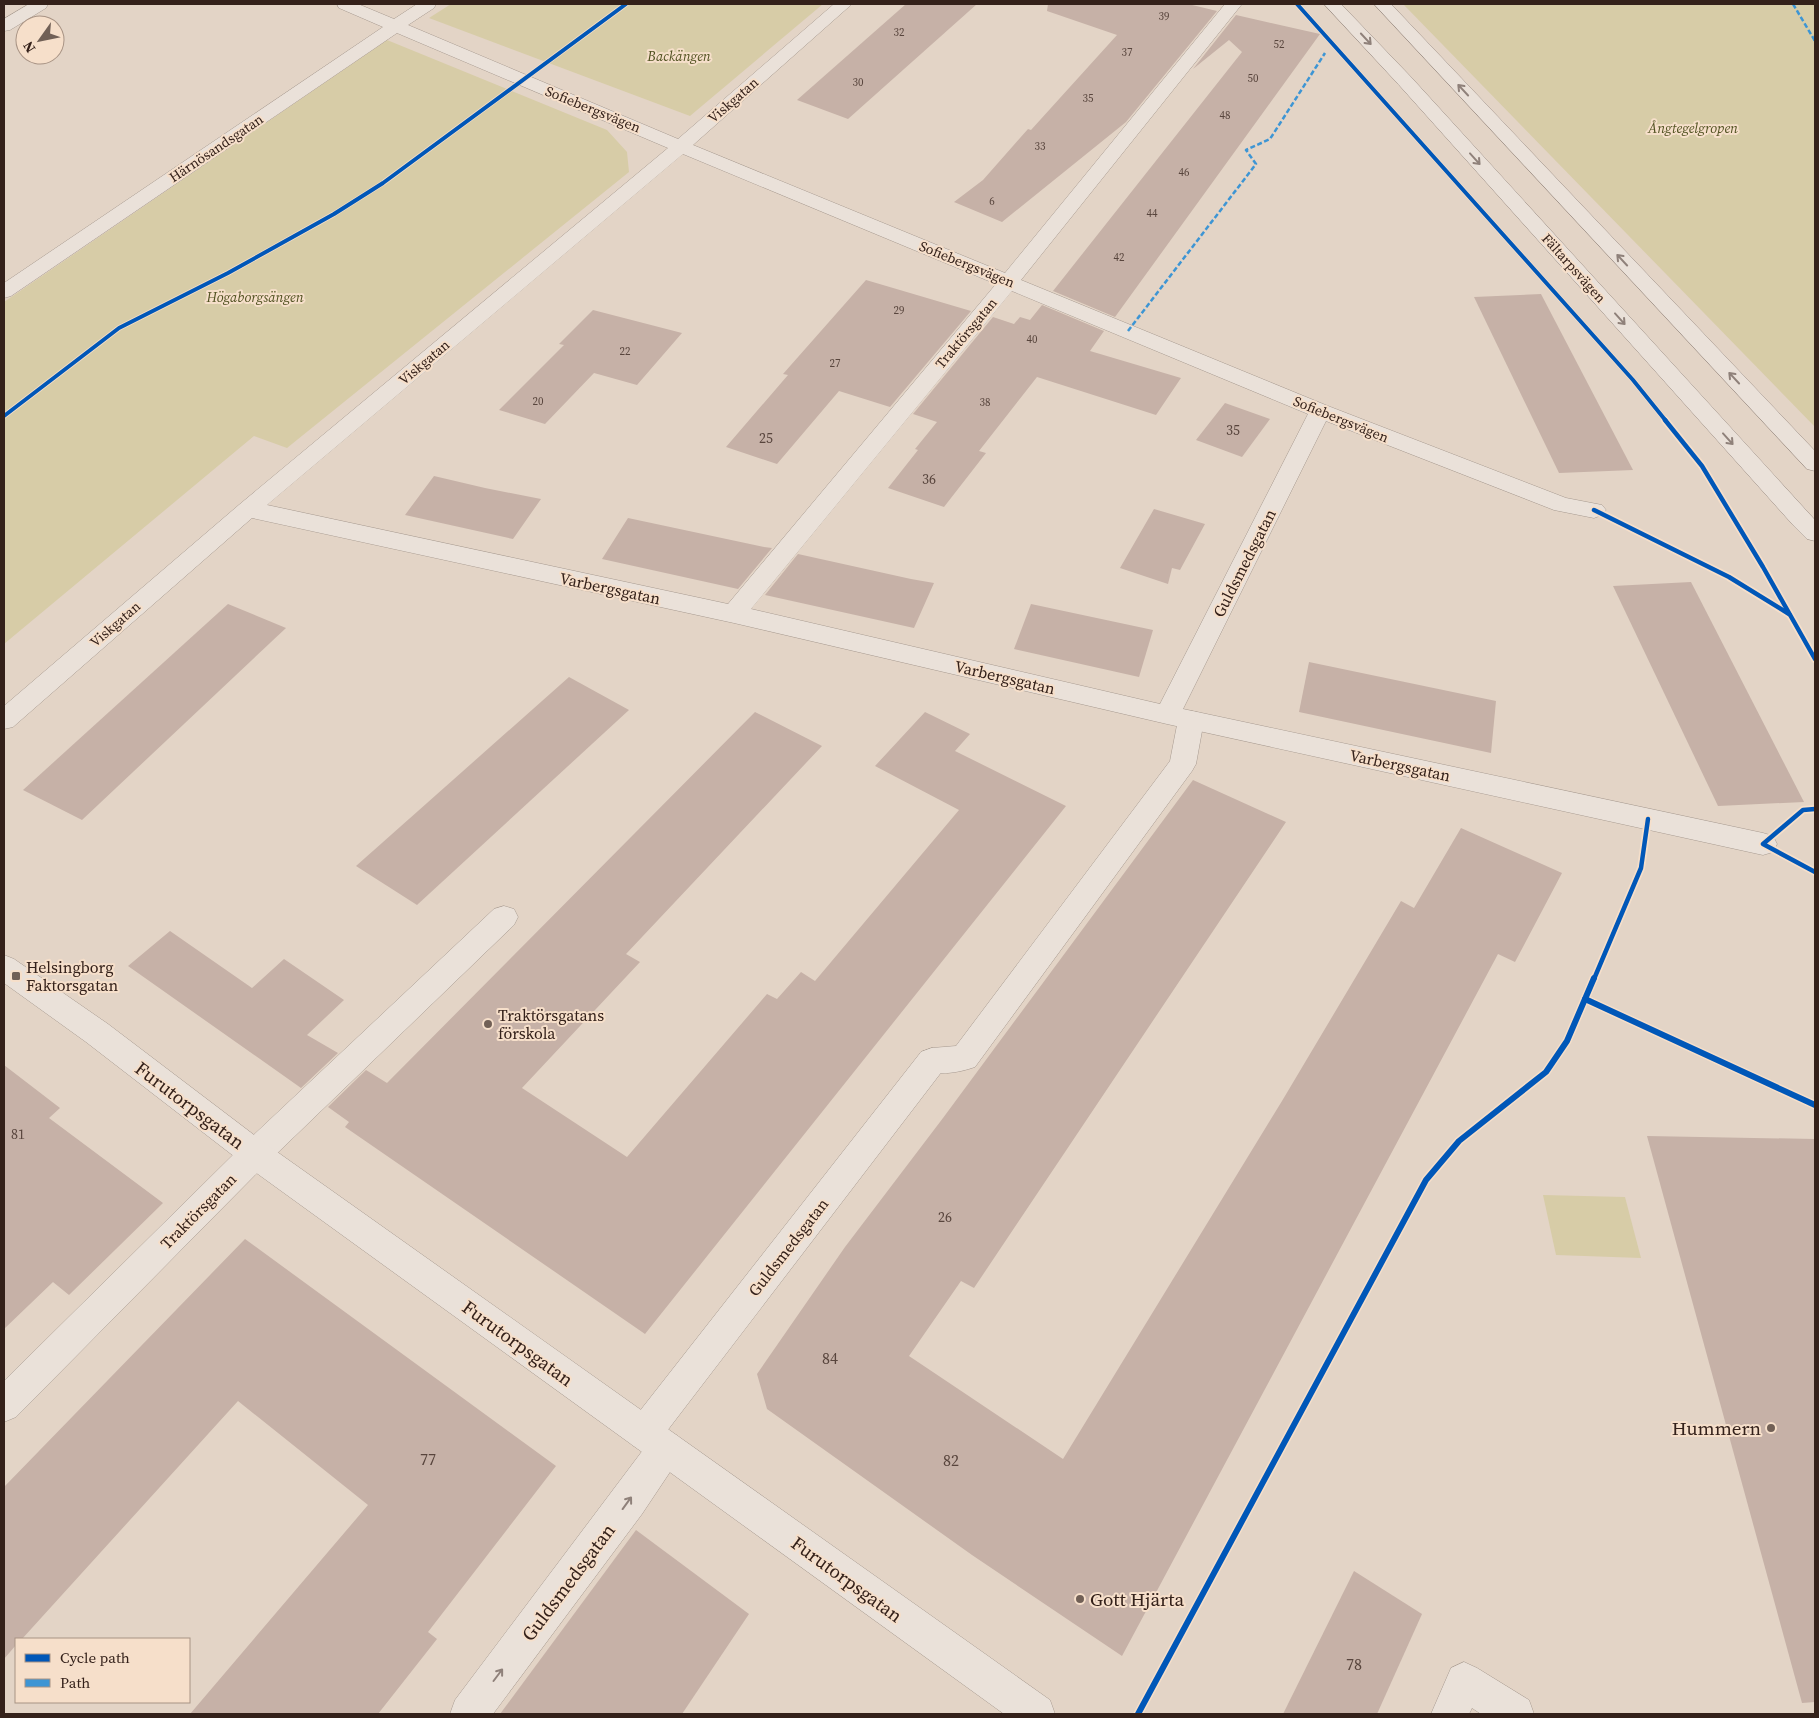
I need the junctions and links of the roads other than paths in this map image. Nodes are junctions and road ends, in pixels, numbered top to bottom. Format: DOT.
graph roads {
  1 [pos="40,4"];
  2 [pos="345,4"];
  3 [pos="428,4"];
  4 [pos="844,4"];
  5 [pos="1234,4"];
  6 [pos="1332,4"];
  7 [pos="1382,4"];
  8 [pos="4,26"];
  9 [pos="395,26"];
  10 [pos="681,146"];
  11 [pos="1009,282"];
  12 [pos="4,292"];
  13 [pos="1320,411"];
  14 [pos="1815,464"];
  15 [pos="248,509"];
  16 [pos="1594,510"];
  17 [pos="1815,533"];
  18 [pos="734,614"];
  19 [pos="1179,718"];
  20 [pos="4,720"];
  21 [pos="1763,844"];
  22 [pos="504,917"];
  23 [pos="4,967"];
  24 [pos="255,1154"];
  25 [pos="4,1405"];
  26 [pos="655,1441"];
  27 [pos="469,1714"];
  28 [pos="1036,1714"];
  29 [pos="1450,1714"];
  30 [pos="1515,1714"];
  1 -- 8 [label="street"];
  2 -- 9 [label="street, Sofiebergsvägen"];
  3 -- 9 [label="street, Härnösandsgatan"];
  4 -- 10 [label="street, Viskgatan"];
  5 -- 11 [label="street, Traktörsgatan"];
  6 -- 17 [label="street, Fältarpsvägen, one-way"];
  14 -- 7 [label="street, one-way"];
  9 -- 10 [label="street, Sofiebergsvägen"];
  9 -- 12 [label="street, Härnösandsgatan"];
  10 -- 11 [label="street, Sofiebergsvägen"];
  10 -- 15 [label="street, Viskgatan"];
  11 -- 13 [label="street, Sofiebergsvägen"];
  11 -- 18 [label="street, Traktörsgatan"];
  13 -- 16 [label="street, Sofiebergsvägen"];
  13 -- 19 [label="street, Guldsmedsgatan"];
  15 -- 18 [label="street, Varbergsgatan"];
  15 -- 20 [label="street, Viskgatan"];
  18 -- 19 [label="street, Varbergsgatan"];
  19 -- 21 [label="street, Varbergsgatan"];
  19 -- 26 [label="street, Guldsmedsgatan"];
  22 -- 24 [label="street, Traktörsgatan"];
  23 -- 24 [label="street, Furutorpsgatan"];
  24 -- 25 [label="street, Traktörsgatan"];
  24 -- 26 [label="street, Furutorpsgatan"];
  27 -- 26 [label="street, Guldsmedsgatan, one-way"];
  26 -- 28 [label="street, Furutorpsgatan"];
  29 -- 30 [label="street"];
}
